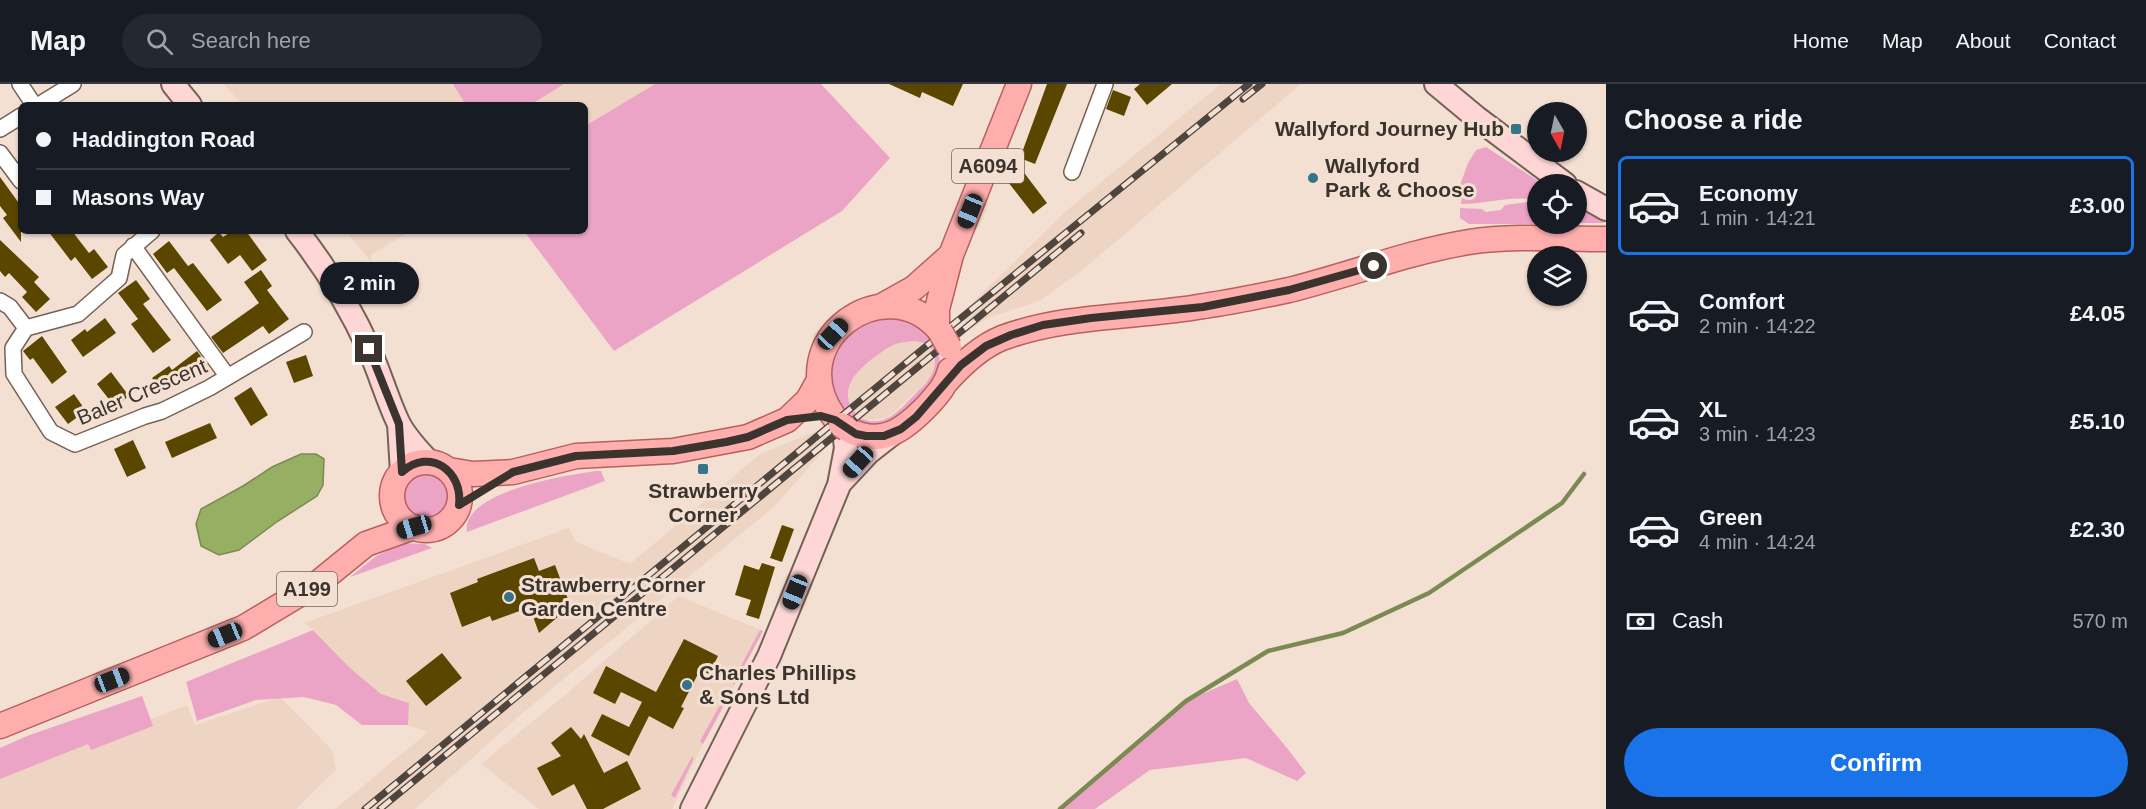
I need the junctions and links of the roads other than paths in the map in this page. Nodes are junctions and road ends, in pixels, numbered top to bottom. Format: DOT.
graph roads {
  1 [pos="21,84"];
  2 [pos="73,84"];
  3 [pos="173,84"];
  4 [pos="1019,84"];
  5 [pos="1105,84"];
  6 [pos="1436,84"];
  7 [pos="32,102"];
  8 [pos="44,102"];
  9 [pos="188,102"];
  10 [pos="18,118"];
  11 [pos="0,129"];
  12 [pos="0,153"];
  13 [pos="1072,172"];
  14 [pos="1552,174"];
  15 [pos="18,177"];
  16 [pos="1587,198"];
  17 [pos="1606,209"];
  18 [pos="148,234"];
  19 [pos="299,234"];
  20 [pos="1606,239"];
  21 [pos="133,246"];
  22 [pos="951,255"];
  23 [pos="0,301"];
  24 [pos="878,308"];
  25 [pos="26,328"];
  26 [pos="304,332"];
  27 [pos="945,337"];
  28 [pos="999,339"];
  29 [pos="228,377"];
  30 [pos="819,380"];
  31 [pos="945,383"];
  32 [pos="787,420"];
  33 [pos="399,424"];
  34 [pos="839,424"];
  35 [pos="892,434"];
  36 [pos="439,466"];
  37 [pos="402,472"];
  38 [pos="513,472"];
  39 [pos="838,485"];
  40 [pos="392,496"];
  41 [pos="459,505"];
  42 [pos="414,527"];
  43 [pos="366,543"];
  44 [pos="0,726"];
  45 [pos="692,809"];
  1 -- 7 [label="street"];
  2 -- 8 [label="street"];
  3 -- 9 [label="street"];
  4 -- 22 [label="main road, A6094"];
  5 -- 13 [label="street"];
  6 -- 14 [label="street"];
  10 -- 11 [label="street"];
  12 -- 15 [label="street"];
  16 -- 17 [label="street"];
  18 -- 21 [label="street"];
  19 -- 33 [label="street"];
  20 -- 28 [label="main road"];
  21 -- 25 [label="street"];
  21 -- 29 [label="street, Baler Crescent"];
  22 -- 24 [label="main road, A6094"];
  22 -- 27 [label="main road, A6094"];
  23 -- 25 [label="street"];
  24 -- 27 [label="main road, A199"];
  24 -- 30 [label="main road, A199"];
  25 -- 29 [label="street, Baler Crescent"];
  26 -- 29 [label="street, Baler Crescent"];
  27 -- 28 [label="main road"];
  27 -- 31 [label="main road"];
  28 -- 31 [label="main road"];
  30 -- 32 [label="main road, A199"];
  30 -- 34 [label="main road"];
  31 -- 35 [label="main road"];
  32 -- 34 [label="main road, A199"];
  32 -- 38 [label="main road, A199"];
  33 -- 36 [label="street"];
  33 -- 37 [label="street"];
  34 -- 35 [label="main road, A199"];
  34 -- 39 [label="street"];
  35 -- 39 [label="street"];
  36 -- 37 [label="main road, A199"];
  36 -- 38 [label="main road, A199"];
  36 -- 41 [label="main road"];
  37 -- 40 [label="main road, A199"];
  38 -- 41 [label="main road, A199"];
  39 -- 45 [label="street"];
  40 -- 42 [label="main road"];
  40 -- 43 [label="main road, A199"];
  41 -- 42 [label="main road, A199"];
  42 -- 43 [label="main road, A199"];
  43 -- 44 [label="main road, A199"];
}
